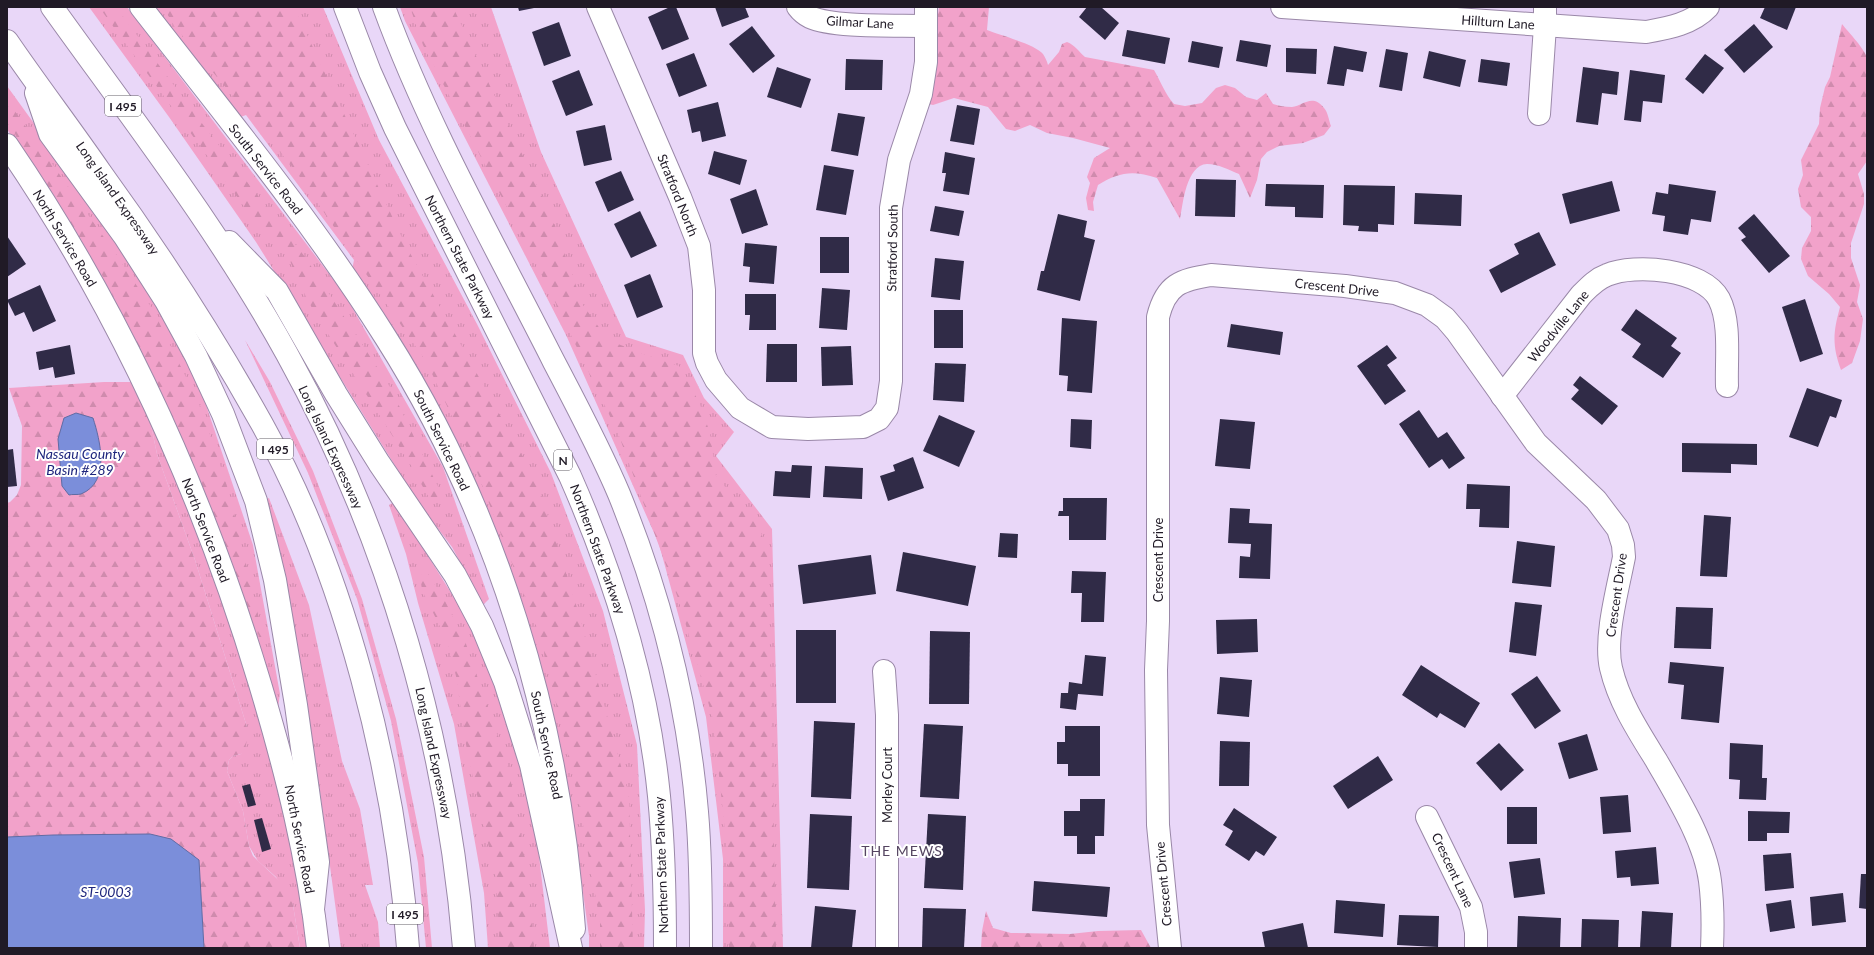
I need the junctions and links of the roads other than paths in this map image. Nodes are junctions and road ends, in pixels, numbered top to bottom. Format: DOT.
graph roads {
  1 [pos="52,7"];
  2 [pos="141,7"];
  3 [pos="345,7"];
  4 [pos="384,7"];
  5 [pos="598,7"];
  6 [pos="798,7"];
  7 [pos="1282,7"];
  8 [pos="1708,7"];
  9 [pos="926,16"];
  10 [pos="1545,16"];
  11 [pos="7,41"];
  12 [pos="28,71"];
  13 [pos="1539,114"];
  14 [pos="7,145"];
  15 [pos="193,204"];
  16 [pos="1727,386"];
  17 [pos="1502,396"];
  18 [pos="879,418"];
  19 [pos="884,671"];
  20 [pos="1427,817"];
  21 [pos="313,909"];
  22 [pos="318,948"];
  23 [pos="408,948"];
  24 [pos="464,948"];
  25 [pos="571,948"];
  26 [pos="575,948"];
  27 [pos="665,948"];
  28 [pos="701,948"];
  29 [pos="887,948"];
  30 [pos="1170,948"];
  31 [pos="1476,948"];
  32 [pos="1712,948"];
  1 -- 15 [label="main road, Long Island Expressway / I 495"];
  2 -- 26 [label="main road, South Service Road"];
  3 -- 27 [label="main road, Northern State Parkway / N"];
  4 -- 28 [label="main road"];
  5 -- 18 [label="main road, Stratford North"];
  6 -- 9 [label="main road, Gilmar Lane"];
  7 -- 10 [label="main road, Hillturn Lane"];
  8 -- 10 [label="main road, Hillturn Lane"];
  9 -- 18 [label="main road, Stratford South"];
  10 -- 13 [label="main road"];
  11 -- 12 [label="main road, Long Island Expressway / I 495"];
  12 -- 21 [label="main road"];
  12 -- 23 [label="main road, Long Island Expressway / I 495"];
  14 -- 21 [label="main road, North Service Road"];
  15 -- 24 [label="main road, Long Island Expressway / I 495"];
  15 -- 25 [label="main road"];
  16 -- 17 [label="main road, Woodville Lane"];
  17 -- 30 [label="main road, Crescent Drive"];
  17 -- 32 [label="main road, Crescent Drive"];
  19 -- 29 [label="main road, Morley Court"];
  20 -- 31 [label="main road, Crescent Lane"];
  21 -- 22 [label="main road, North Service Road"];
}
